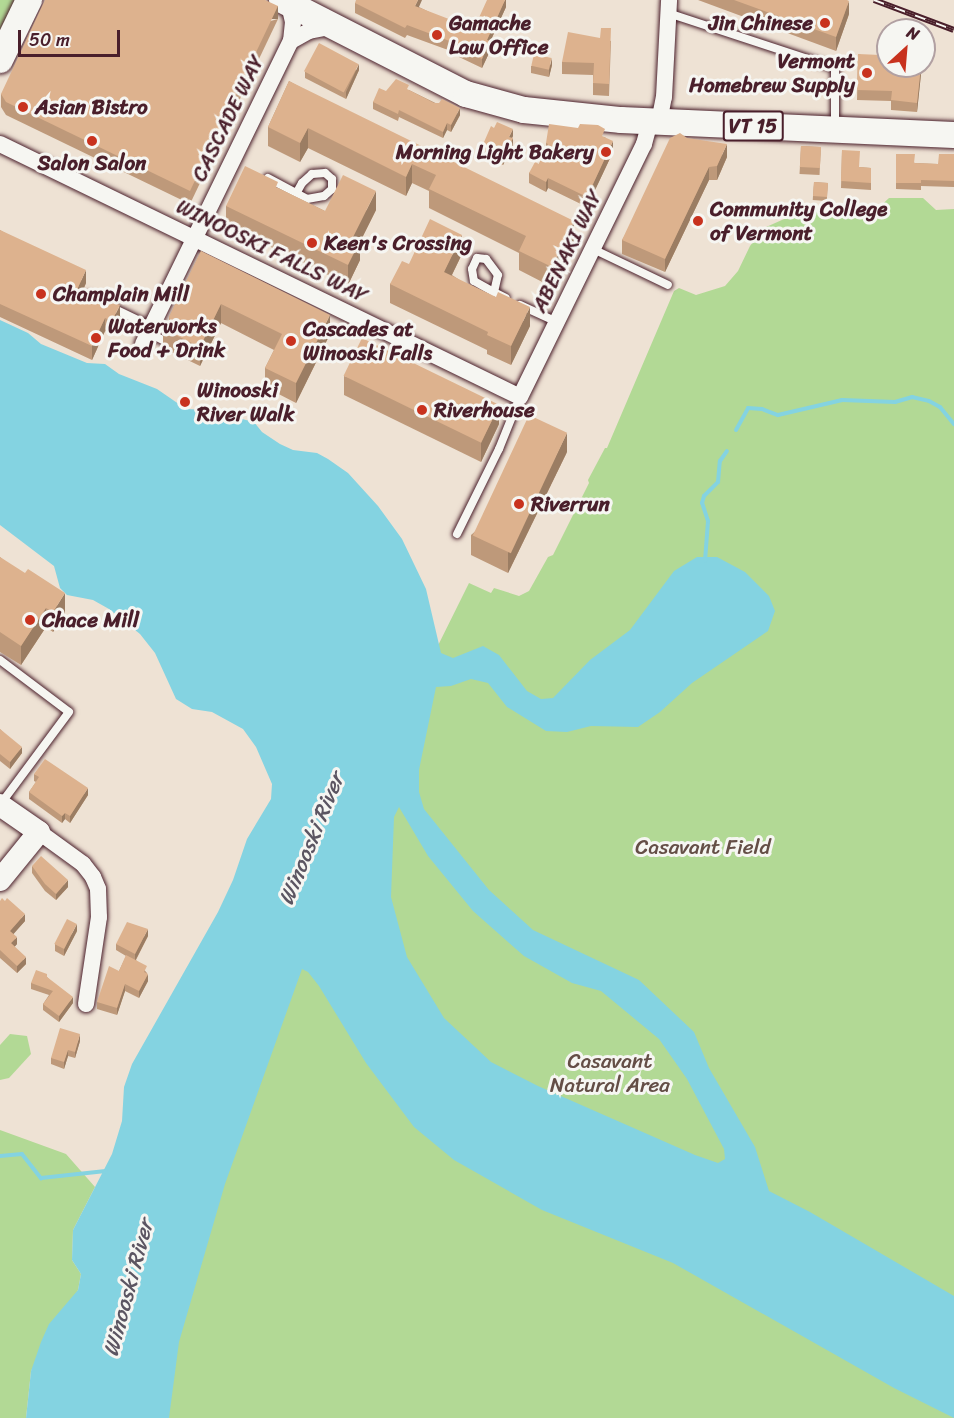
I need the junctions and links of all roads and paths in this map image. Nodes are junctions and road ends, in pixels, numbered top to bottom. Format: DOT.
graph roads {
  1 [pos="29,0"];
  2 [pos="297,4"];
  3 [pos="669,7"];
  4 [pos="334,26"];
  5 [pos="291,41"];
  6 [pos="0,60"];
  7 [pos="654,122"];
  8 [pos="835,129"];
  9 [pos="954,135"];
  10 [pos="1,143"];
  11 [pos="256,173"];
  12 [pos="297,192"];
  13 [pos="195,238"];
  14 [pos="593,249"];
  15 [pos="668,285"];
  16 [pos="494,292"];
  17 [pos="88,296"];
  18 [pos="558,323"];
  19 [pos="148,335"];
  20 [pos="165,341"];
  21 [pos="520,397"];
  22 [pos="457,534"];
  23 [pos="0,660"];
  24 [pos="0,805"];
  25 [pos="39,832"];
  26 [pos="0,880"];
  27 [pos="86,1004"];
  1 -- 6 [label="main road"];
  2 -- 4 [label="main road, VT 15"];
  2 -- 5 [label="street, CASCADE WAY"];
  3 -- 7 [label="street, ABENAKI WAY"];
  3 -- 8 [label="lane"];
  4 -- 5 [label="street, CASCADE WAY"];
  4 -- 7 [label="main road, VT 15"];
  5 -- 13 [label="street, CASCADE WAY"];
  7 -- 8 [label="main road, VT 15"];
  7 -- 14 [label="street, ABENAKI WAY"];
  8 -- 9 [label="main road, VT 15"];
  10 -- 13 [label="street, WINOOSKI FALLS WAY"];
  11 -- 12 [label="lane"];
  13 -- 19 [label="street, CASCADE WAY"];
  13 -- 21 [label="street, WINOOSKI FALLS WAY"];
  14 -- 15 [label="lane"];
  14 -- 18 [label="street, ABENAKI WAY"];
  16 -- 18 [label="lane"];
  17 -- 19 [label="lane"];
  18 -- 21 [label="street, ABENAKI WAY"];
  19 -- 20 [label="lane"];
  21 -- 22 [label="lane"];
  23 -- 24 [label="lane"];
  24 -- 25 [label="street"];
  25 -- 26 [label="street"];
  25 -- 27 [label="street"];
}
